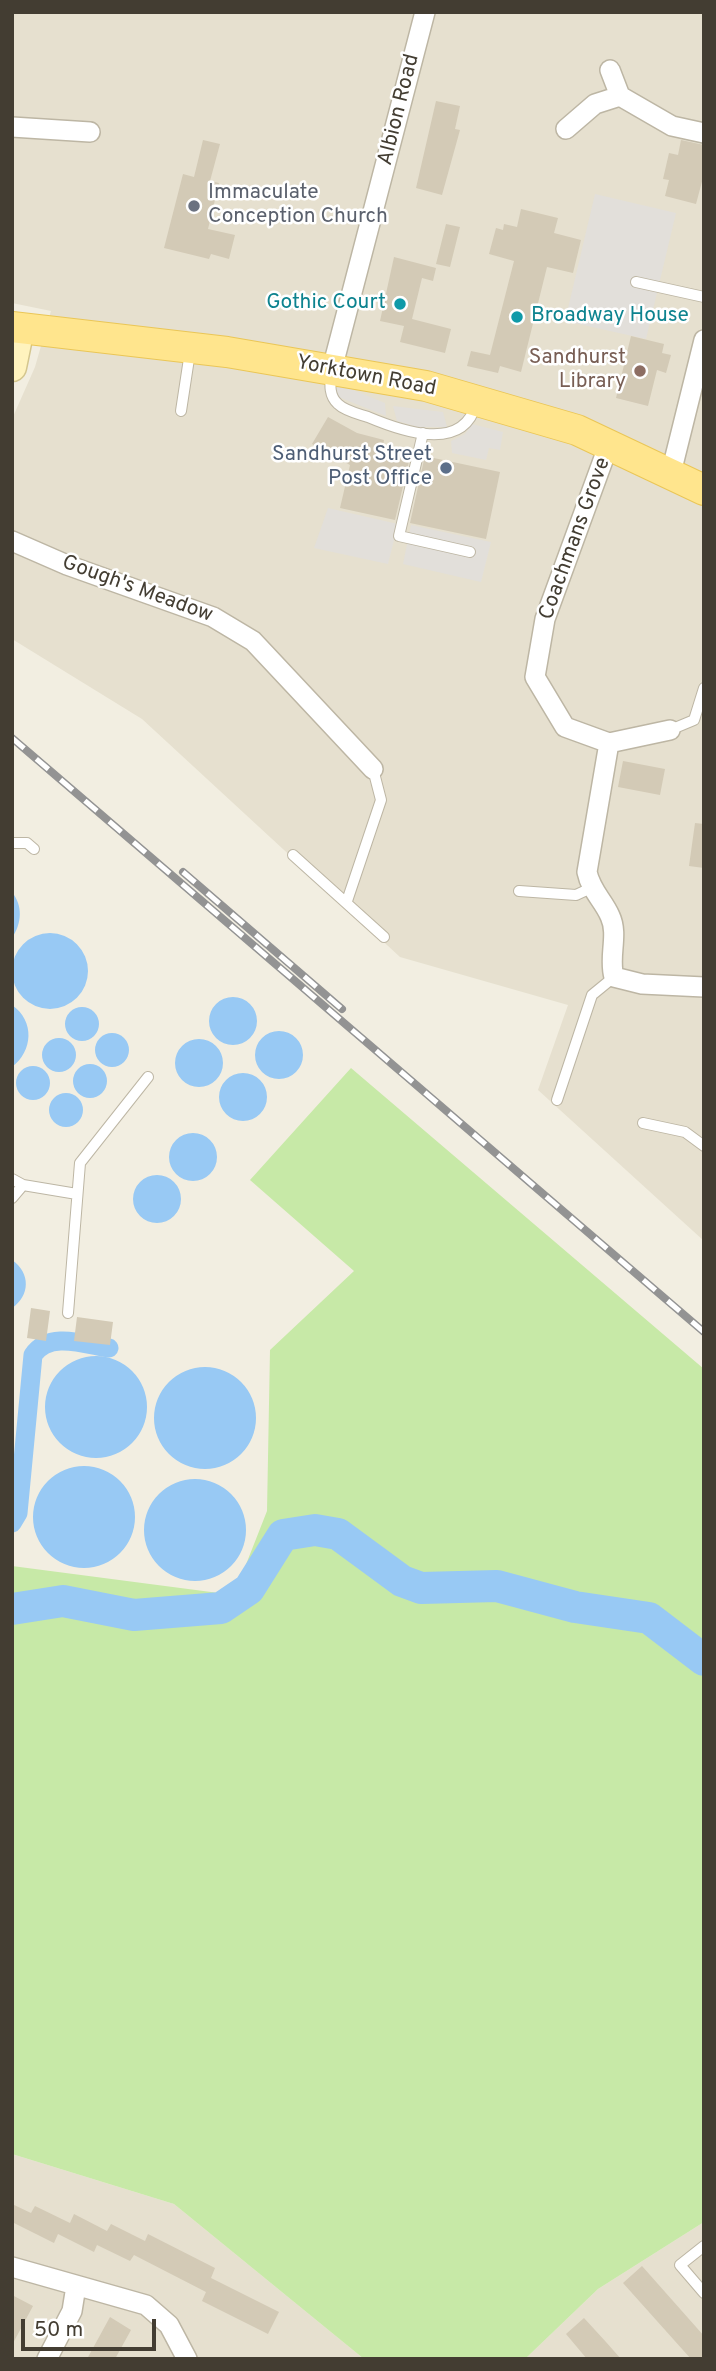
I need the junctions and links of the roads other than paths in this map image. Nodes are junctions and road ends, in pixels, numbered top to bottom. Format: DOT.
graph roads {
  1 [pos="425,12"];
  2 [pos="610,70"];
  3 [pos="620,96"];
  4 [pos="12,127"];
  5 [pos="566,129"];
  6 [pos="90,132"];
  7 [pos="704,133"];
  8 [pos="636,282"];
  9 [pos="704,297"];
  10 [pos="16,328"];
  11 [pos="704,340"];
  12 [pos="191,348"];
  13 [pos="12,367"];
  14 [pos="332,369"];
  15 [pos="477,400"];
  16 [pos="181,411"];
  17 [pos="423,433"];
  18 [pos="610,444"];
  19 [pos="671,473"];
  20 [pos="704,490"];
  21 [pos="12,541"];
  22 [pos="470,552"];
  23 [pos="704,688"];
  24 [pos="670,730"];
  25 [pos="610,743"];
  26 [pos="373,769"];
  27 [pos="12,842"];
  28 [pos="34,849"];
  29 [pos="293,855"];
  30 [pos="591,888"];
  31 [pos="519,891"];
  32 [pos="347,901"];
  33 [pos="384,937"];
  34 [pos="614,977"];
  35 [pos="704,987"];
  36 [pos="148,1077"];
  37 [pos="557,1100"];
  38 [pos="643,1123"];
  39 [pos="704,1146"];
  40 [pos="12,1179"];
  41 [pos="23,1185"];
  42 [pos="77,1194"];
  43 [pos="12,1198"];
  44 [pos="68,1313"];
  45 [pos="704,2246"];
  46 [pos="12,2267"];
  47 [pos="76,2286"];
  48 [pos="704,2293"];
  49 [pos="47,2359"];
  50 [pos="187,2359"];
  1 -- 14 [label="street, Albion Road"];
  2 -- 3 [label="street"];
  3 -- 5 [label="street"];
  3 -- 7 [label="street"];
  4 -- 6 [label="street"];
  8 -- 9 [label="lane"];
  10 -- 12 [label="main road, Yorktown Road"];
  10 -- 13 [label="street"];
  11 -- 19 [label="street"];
  12 -- 14 [label="main road, Yorktown Road"];
  12 -- 16 [label="lane"];
  14 -- 15 [label="main road, Yorktown Road"];
  14 -- 17 [label="lane"];
  15 -- 17 [label="lane"];
  15 -- 18 [label="main road, Yorktown Road"];
  17 -- 22 [label="lane"];
  18 -- 19 [label="main road, Yorktown Road"];
  18 -- 25 [label="street, Coachmans Grove"];
  19 -- 20 [label="main road, Yorktown Road"];
  21 -- 26 [label="street, Gough's Meadow"];
  23 -- 24 [label="lane"];
  24 -- 25 [label="street"];
  25 -- 30 [label="street"];
  26 -- 32 [label="lane"];
  27 -- 28 [label="lane"];
  29 -- 32 [label="lane"];
  30 -- 31 [label="lane"];
  30 -- 34 [label="street"];
  32 -- 33 [label="lane"];
  34 -- 35 [label="street"];
  34 -- 37 [label="lane"];
  36 -- 42 [label="lane"];
  38 -- 39 [label="lane"];
  40 -- 41 [label="lane"];
  41 -- 42 [label="lane"];
  41 -- 43 [label="lane"];
  42 -- 44 [label="lane"];
  45 -- 48 [label="lane"];
  46 -- 47 [label="street"];
  47 -- 49 [label="street"];
  47 -- 50 [label="street"];
}
